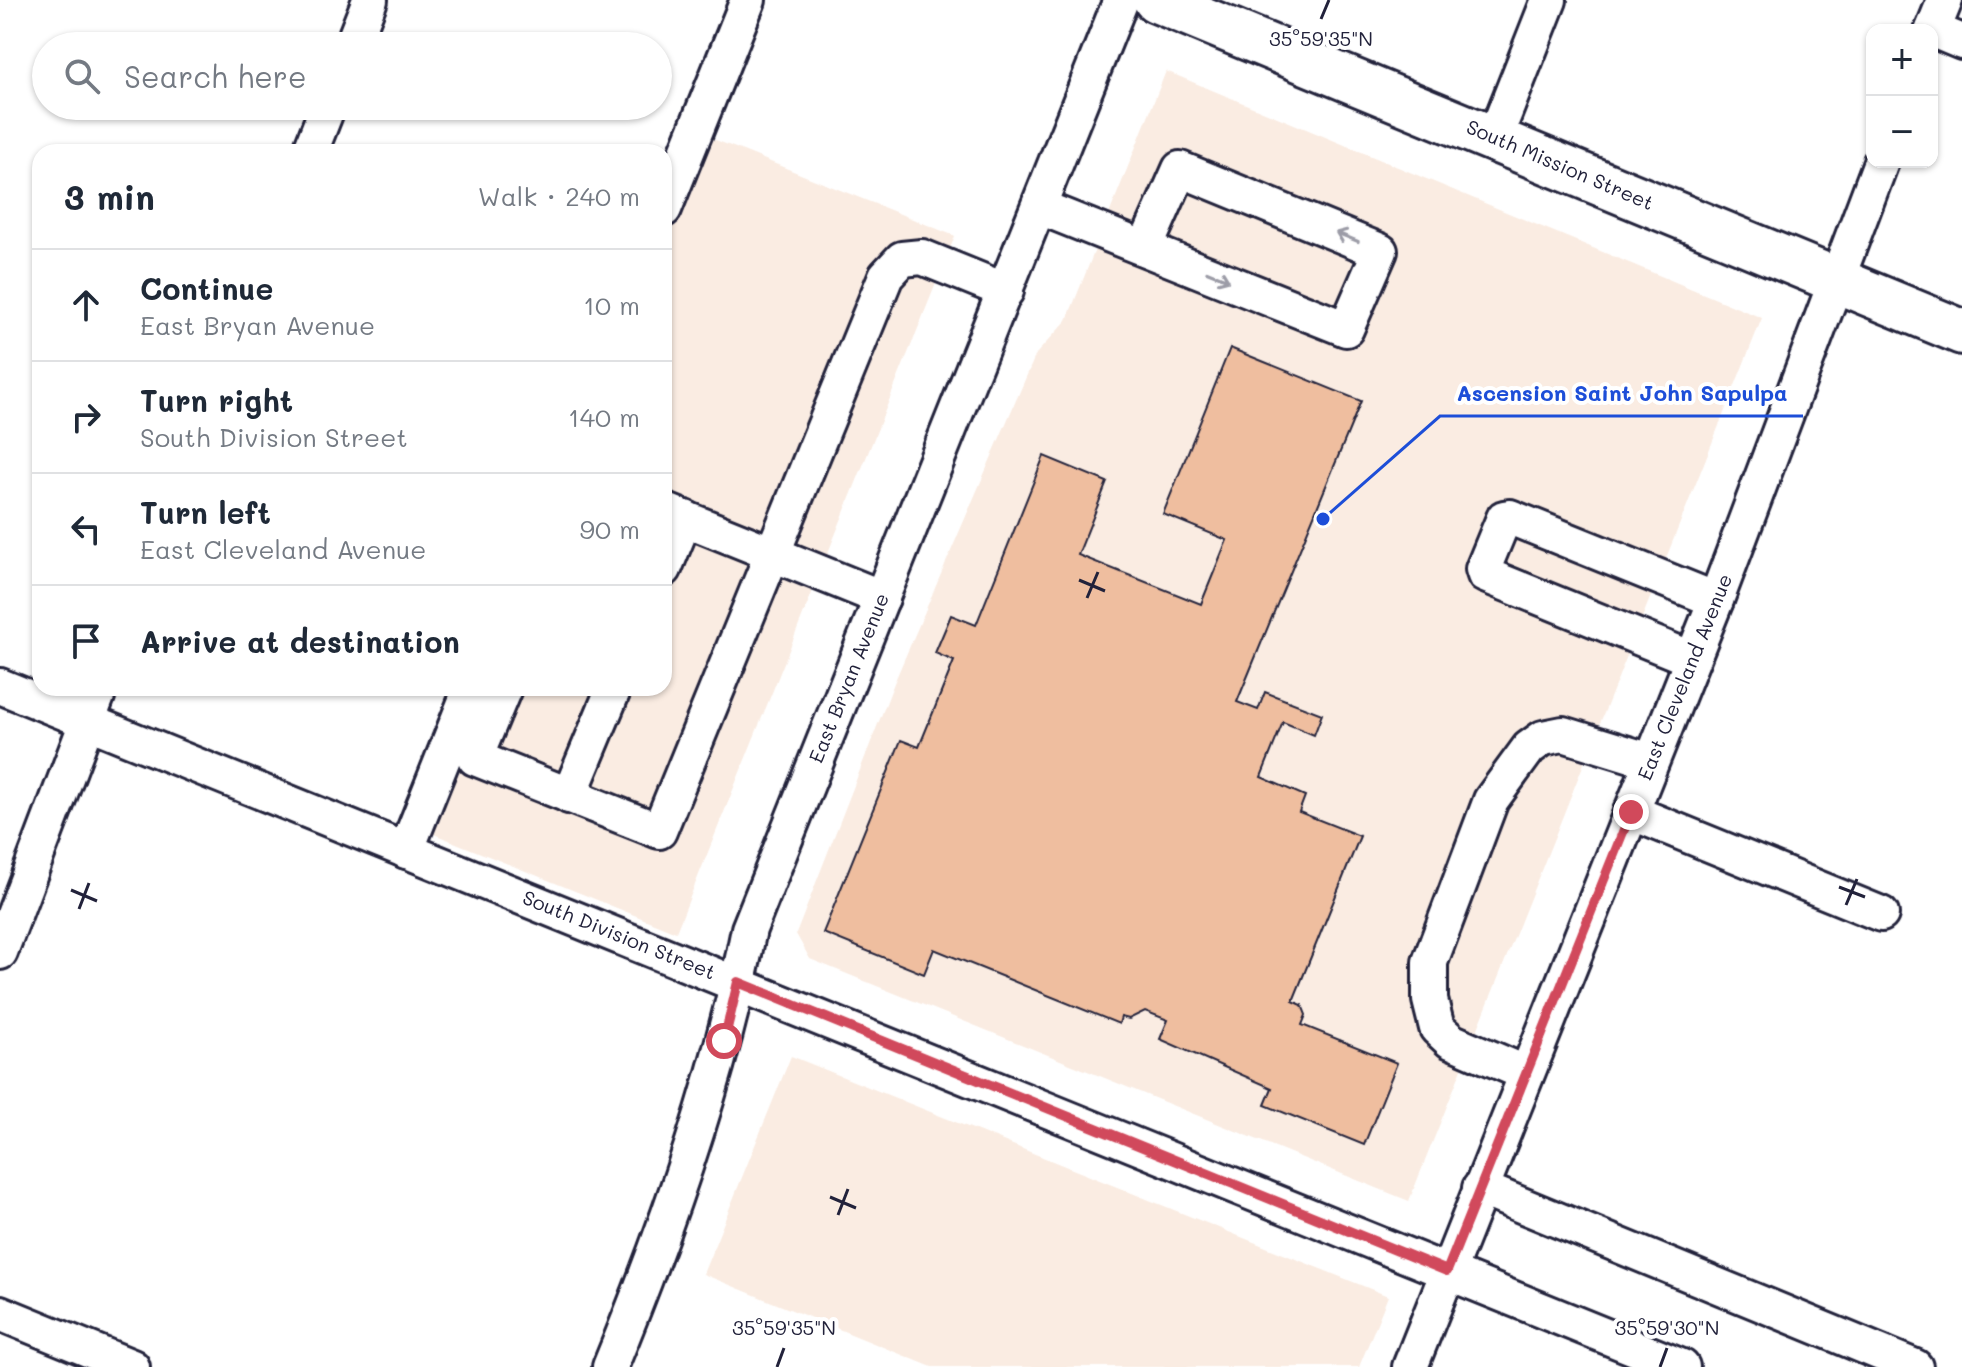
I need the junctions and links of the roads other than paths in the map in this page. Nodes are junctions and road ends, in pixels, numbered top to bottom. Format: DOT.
graph roads {
  1 [pos="370,0"];
  2 [pos="748,0"];
  3 [pos="1121,0"];
  4 [pos="1156,0"];
  5 [pos="1549,0"];
  6 [pos="1945,0"];
  7 [pos="1935,24"];
  8 [pos="357,32"];
  9 [pos="1938,33"];
  10 [pos="1962,42"];
  11 [pos="323,120"];
  12 [pos="1495,137"];
  13 [pos="313,144"];
  14 [pos="1879,168"];
  15 [pos="672,189"];
  16 [pos="1040,207"];
  17 [pos="1146,246"];
  18 [pos="1834,280"];
  19 [pos="1006,291"];
  20 [pos="1962,332"];
  21 [pos="674,514"];
  22 [pos="775,555"];
  23 [pos="882,598"];
  24 [pos="1716,600"];
  25 [pos="1692,659"];
  26 [pos="0,686"];
  27 [pos="97,696"];
  28 [pos="468,696"];
  29 [pos="501,696"];
  30 [pos="611,696"];
  31 [pos="87,722"];
  32 [pos="1651,761"];
  33 [pos="569,796"];
  34 [pos="1631,812"];
  35 [pos="406,851"];
  36 [pos="1881,914"];
  37 [pos="0,952"];
  38 [pos="738,982"];
  39 [pos="1525,1073"];
  40 [pos="1480,1188"];
  41 [pos="1447,1271"];
  42 [pos="0,1313"];
  43 [pos="132,1367"];
  44 [pos="610,1367"];
  45 [pos="1410,1367"];
  46 [pos="1682,1367"];
  47 [pos="1915,1367"];
  1 -- 8 [label="street"];
  2 -- 15 [label="street"];
  3 -- 16 [label="street, East Bryan Avenue"];
  4 -- 12 [label="main road, South Mission Street"];
  5 -- 12 [label="street"];
  6 -- 7 [label="street"];
  9 -- 10 [label="street"];
  11 -- 13 [label="street"];
  12 -- 18 [label="main road, South Mission Street"];
  14 -- 18 [label="street, East Cleveland Avenue"];
  16 -- 17 [label="street"];
  16 -- 19 [label="street, East Bryan Avenue"];
  17 -- 17 [label="street, one-way"];
  18 -- 20 [label="main road, South Mission Street"];
  18 -- 24 [label="street, East Cleveland Avenue"];
  19 -- 22 [label="street"];
  19 -- 23 [label="street, East Bryan Avenue"];
  21 -- 22 [label="street"];
  22 -- 23 [label="street"];
  22 -- 33 [label="street"];
  23 -- 38 [label="street, East Bryan Avenue"];
  24 -- 25 [label="street, East Cleveland Avenue"];
  24 -- 25 [label="street"];
  25 -- 32 [label="street, East Cleveland Avenue"];
  26 -- 31 [label="street, South Division Street"];
  27 -- 31 [label="street"];
  28 -- 35 [label="street"];
  29 -- 33 [label="street"];
  30 -- 33 [label="street"];
  31 -- 35 [label="street, South Division Street"];
  31 -- 37 [label="street"];
  32 -- 34 [label="street, East Cleveland Avenue"];
  32 -- 39 [label="street"];
  34 -- 36 [label="street"];
  34 -- 39 [label="street, East Cleveland Avenue"];
  35 -- 38 [label="street, South Division Street"];
  38 -- 41 [label="street, South Division Street"];
  38 -- 44 [label="street, East Bryan Avenue"];
  39 -- 40 [label="street, East Cleveland Avenue"];
  40 -- 41 [label="street, East Cleveland Avenue"];
  40 -- 47 [label="street"];
  41 -- 45 [label="street, East Cleveland Avenue"];
  41 -- 46 [label="street, South Division Street"];
  42 -- 43 [label="street"];
}
